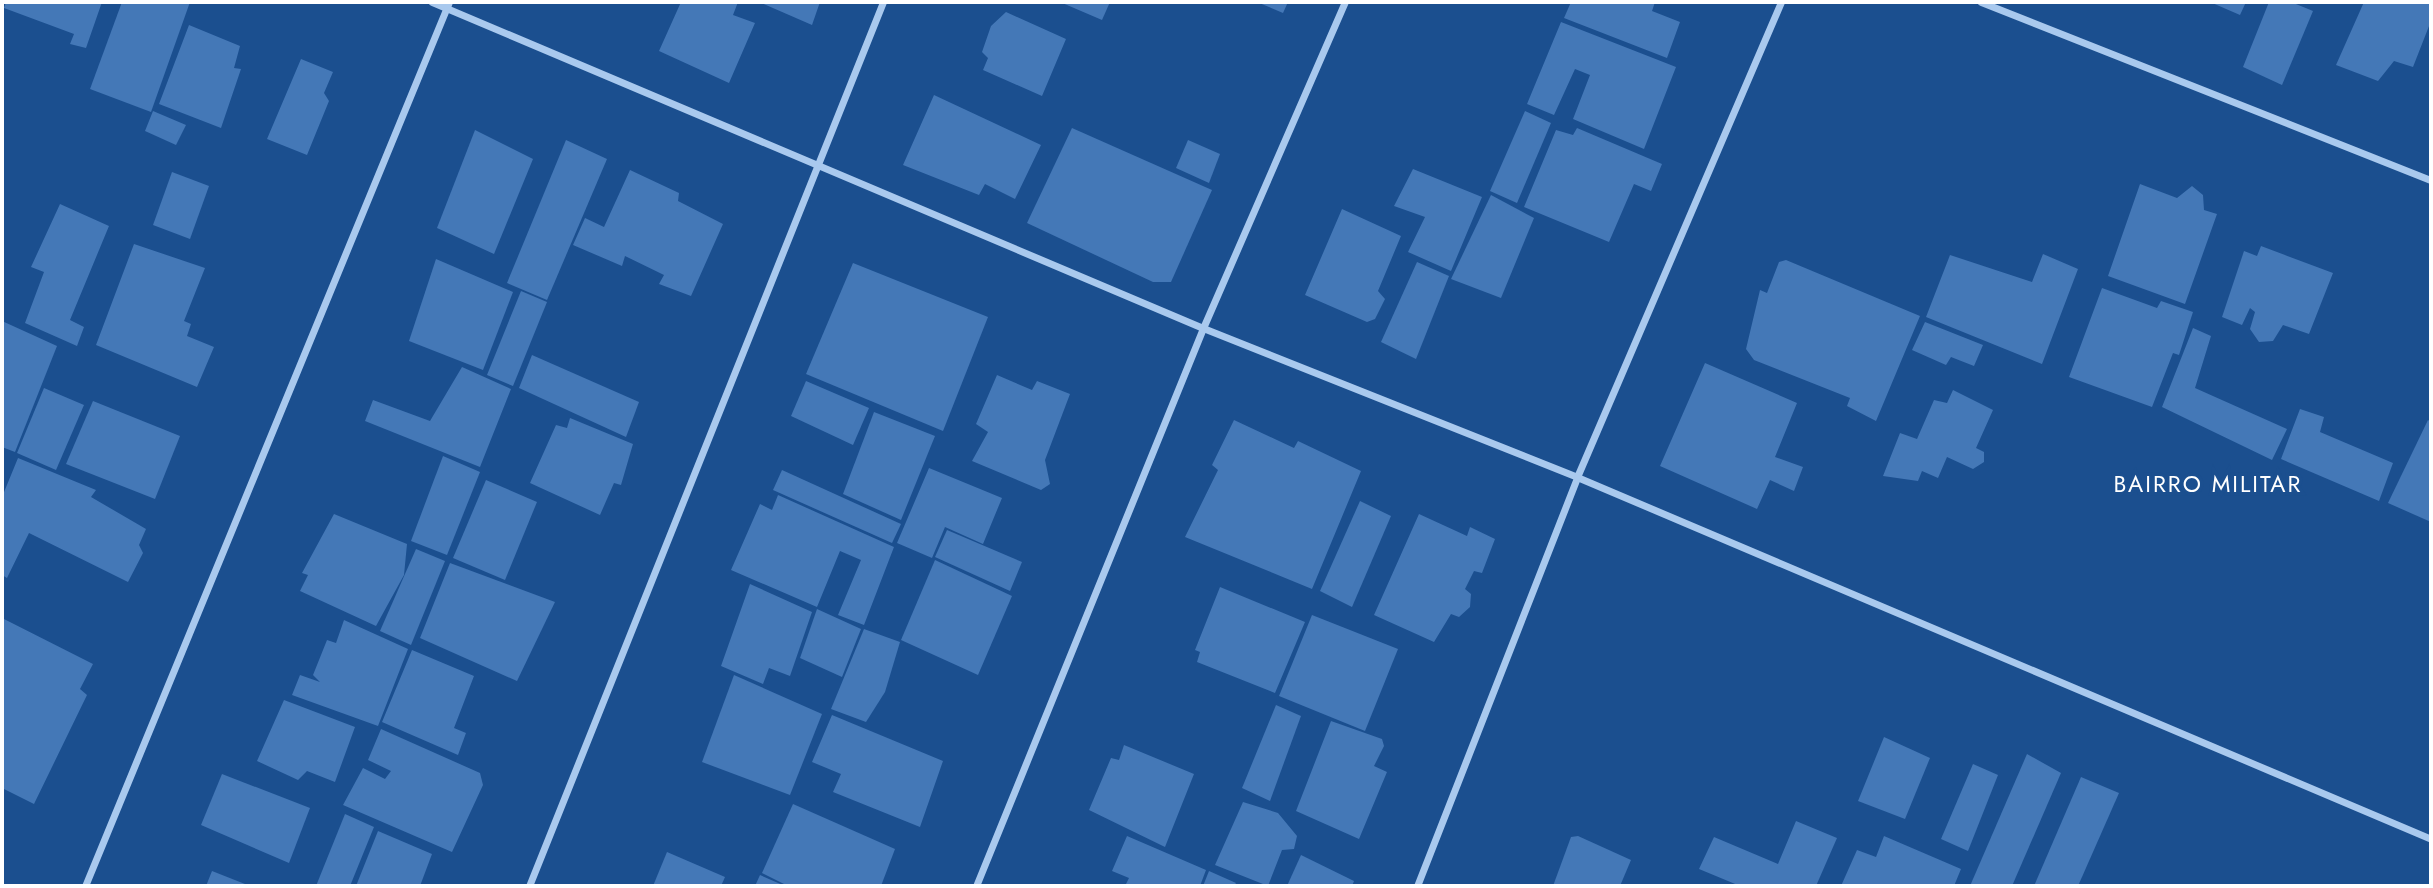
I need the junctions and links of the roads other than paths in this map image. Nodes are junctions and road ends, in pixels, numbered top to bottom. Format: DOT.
graph roads {
  1 [pos="432,2"];
  2 [pos="883,2"];
  3 [pos="1345,2"];
  4 [pos="1781,2"];
  5 [pos="1981,2"];
  6 [pos="447,5"];
  7 [pos="816,161"];
  8 [pos="2431,180"];
  9 [pos="1203,328"];
  10 [pos="1577,477"];
  11 [pos="2431,839"];
  12 [pos="85,886"];
  13 [pos="528,886"];
  14 [pos="976,886"];
  15 [pos="1417,886"];
  1 -- 6 [label="street"];
  2 -- 7 [label="street"];
  3 -- 9 [label="street"];
  4 -- 10 [label="street"];
  5 -- 8 [label="street"];
  6 -- 7 [label="street"];
  6 -- 12 [label="street"];
  7 -- 9 [label="street"];
  7 -- 13 [label="street"];
  9 -- 10 [label="street"];
  9 -- 14 [label="street"];
  10 -- 11 [label="street"];
  10 -- 15 [label="street"];
}
